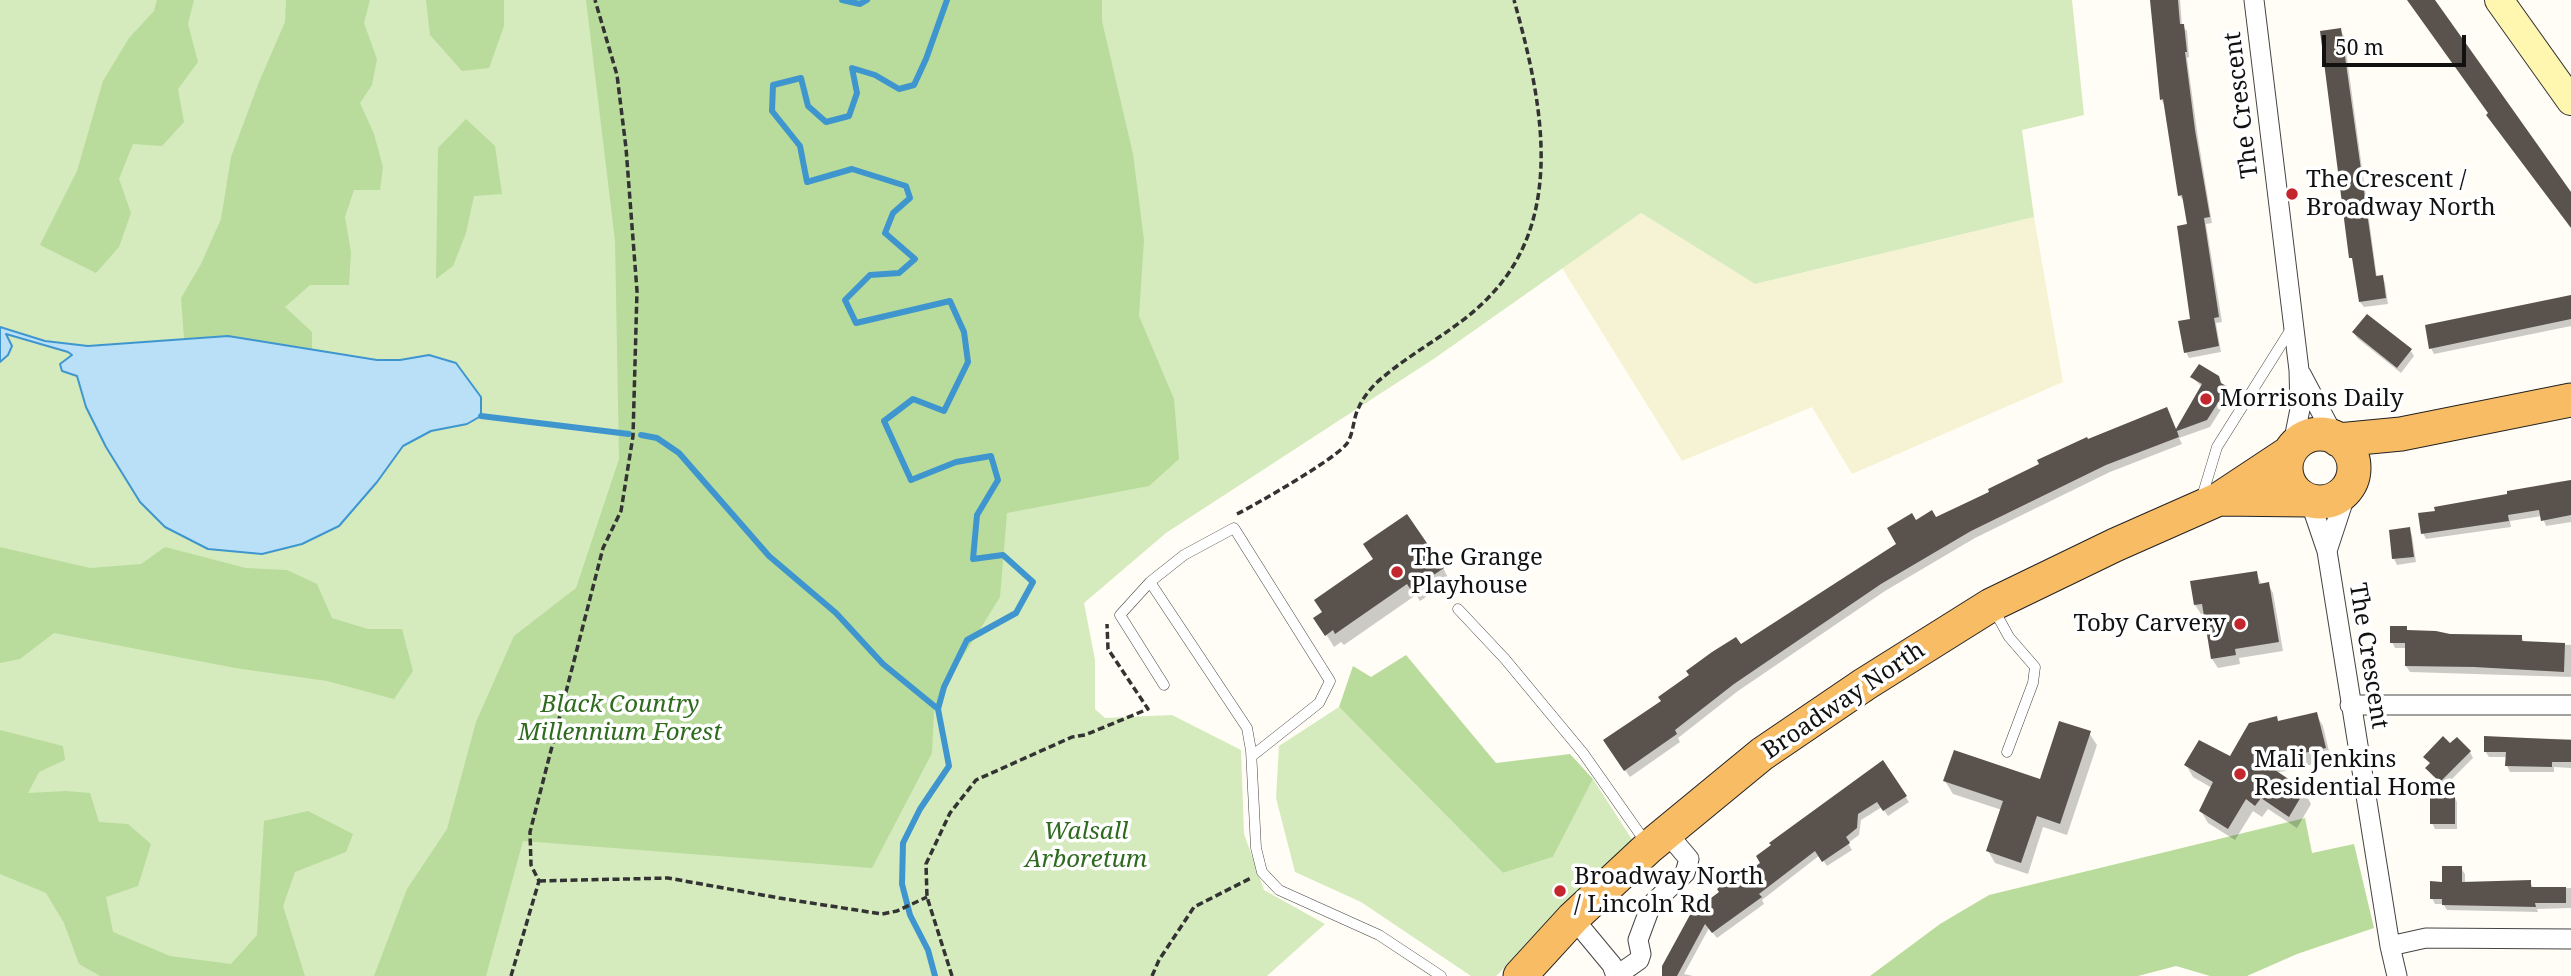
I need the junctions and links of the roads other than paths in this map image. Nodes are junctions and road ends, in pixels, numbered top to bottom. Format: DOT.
graph roads {
  1 [pos="2254,0"];
  2 [pos="2498,0"];
  3 [pos="2571,101"];
  4 [pos="2293,326"];
  5 [pos="2299,370"];
  6 [pos="2571,400"];
  7 [pos="2400,434"];
  8 [pos="2337,439"];
  9 [pos="2291,451"];
  10 [pos="2350,481"];
  11 [pos="2308,501"];
  12 [pos="2209,503"];
  13 [pos="2327,551"];
  14 [pos="1150,582"];
  15 [pos="1992,605"];
  16 [pos="1458,609"];
  17 [pos="1164,685"];
  18 [pos="2350,705"];
  19 [pos="2571,705"];
  20 [pos="2007,752"];
  21 [pos="1251,753"];
  22 [pos="1658,840"];
  23 [pos="1573,918"];
  24 [pos="2571,939"];
  25 [pos="2390,946"];
  26 [pos="1441,976"];
  27 [pos="1520,976"];
  28 [pos="1616,976"];
  29 [pos="2397,976"];
  1 -- 4 [label="street, The Crescent"];
  2 -- 3 [label="main road"];
  4 -- 5 [label="street, The Crescent"];
  4 -- 12 [label="lane"];
  5 -- 8 [label="street, The Crescent"];
  5 -- 9 [label="street, The Crescent"];
  6 -- 7 [label="highway"];
  7 -- 8 [label="highway"];
  7 -- 10 [label="highway"];
  8 -- 9 [label="highway"];
  8 -- 10 [label="highway"];
  9 -- 11 [label="highway"];
  9 -- 12 [label="highway, Broadway North"];
  10 -- 11 [label="highway"];
  10 -- 13 [label="street, The Crescent"];
  11 -- 12 [label="highway, Broadway North"];
  11 -- 13 [label="street, The Crescent"];
  12 -- 15 [label="highway, Broadway North"];
  13 -- 18 [label="street, The Crescent"];
  14 -- 17 [label="lane"];
  14 -- 21 [label="lane"];
  14 -- 21 [label="lane"];
  15 -- 20 [label="lane"];
  15 -- 22 [label="highway, Broadway North"];
  16 -- 22 [label="lane"];
  18 -- 19 [label="street"];
  18 -- 25 [label="street, The Crescent"];
  21 -- 26 [label="lane"];
  22 -- 23 [label="highway, Broadway North"];
  22 -- 28 [label="street"];
  23 -- 27 [label="highway, Broadway North"];
  23 -- 28 [label="street"];
  24 -- 25 [label="street"];
  25 -- 29 [label="street, The Crescent"];
}
